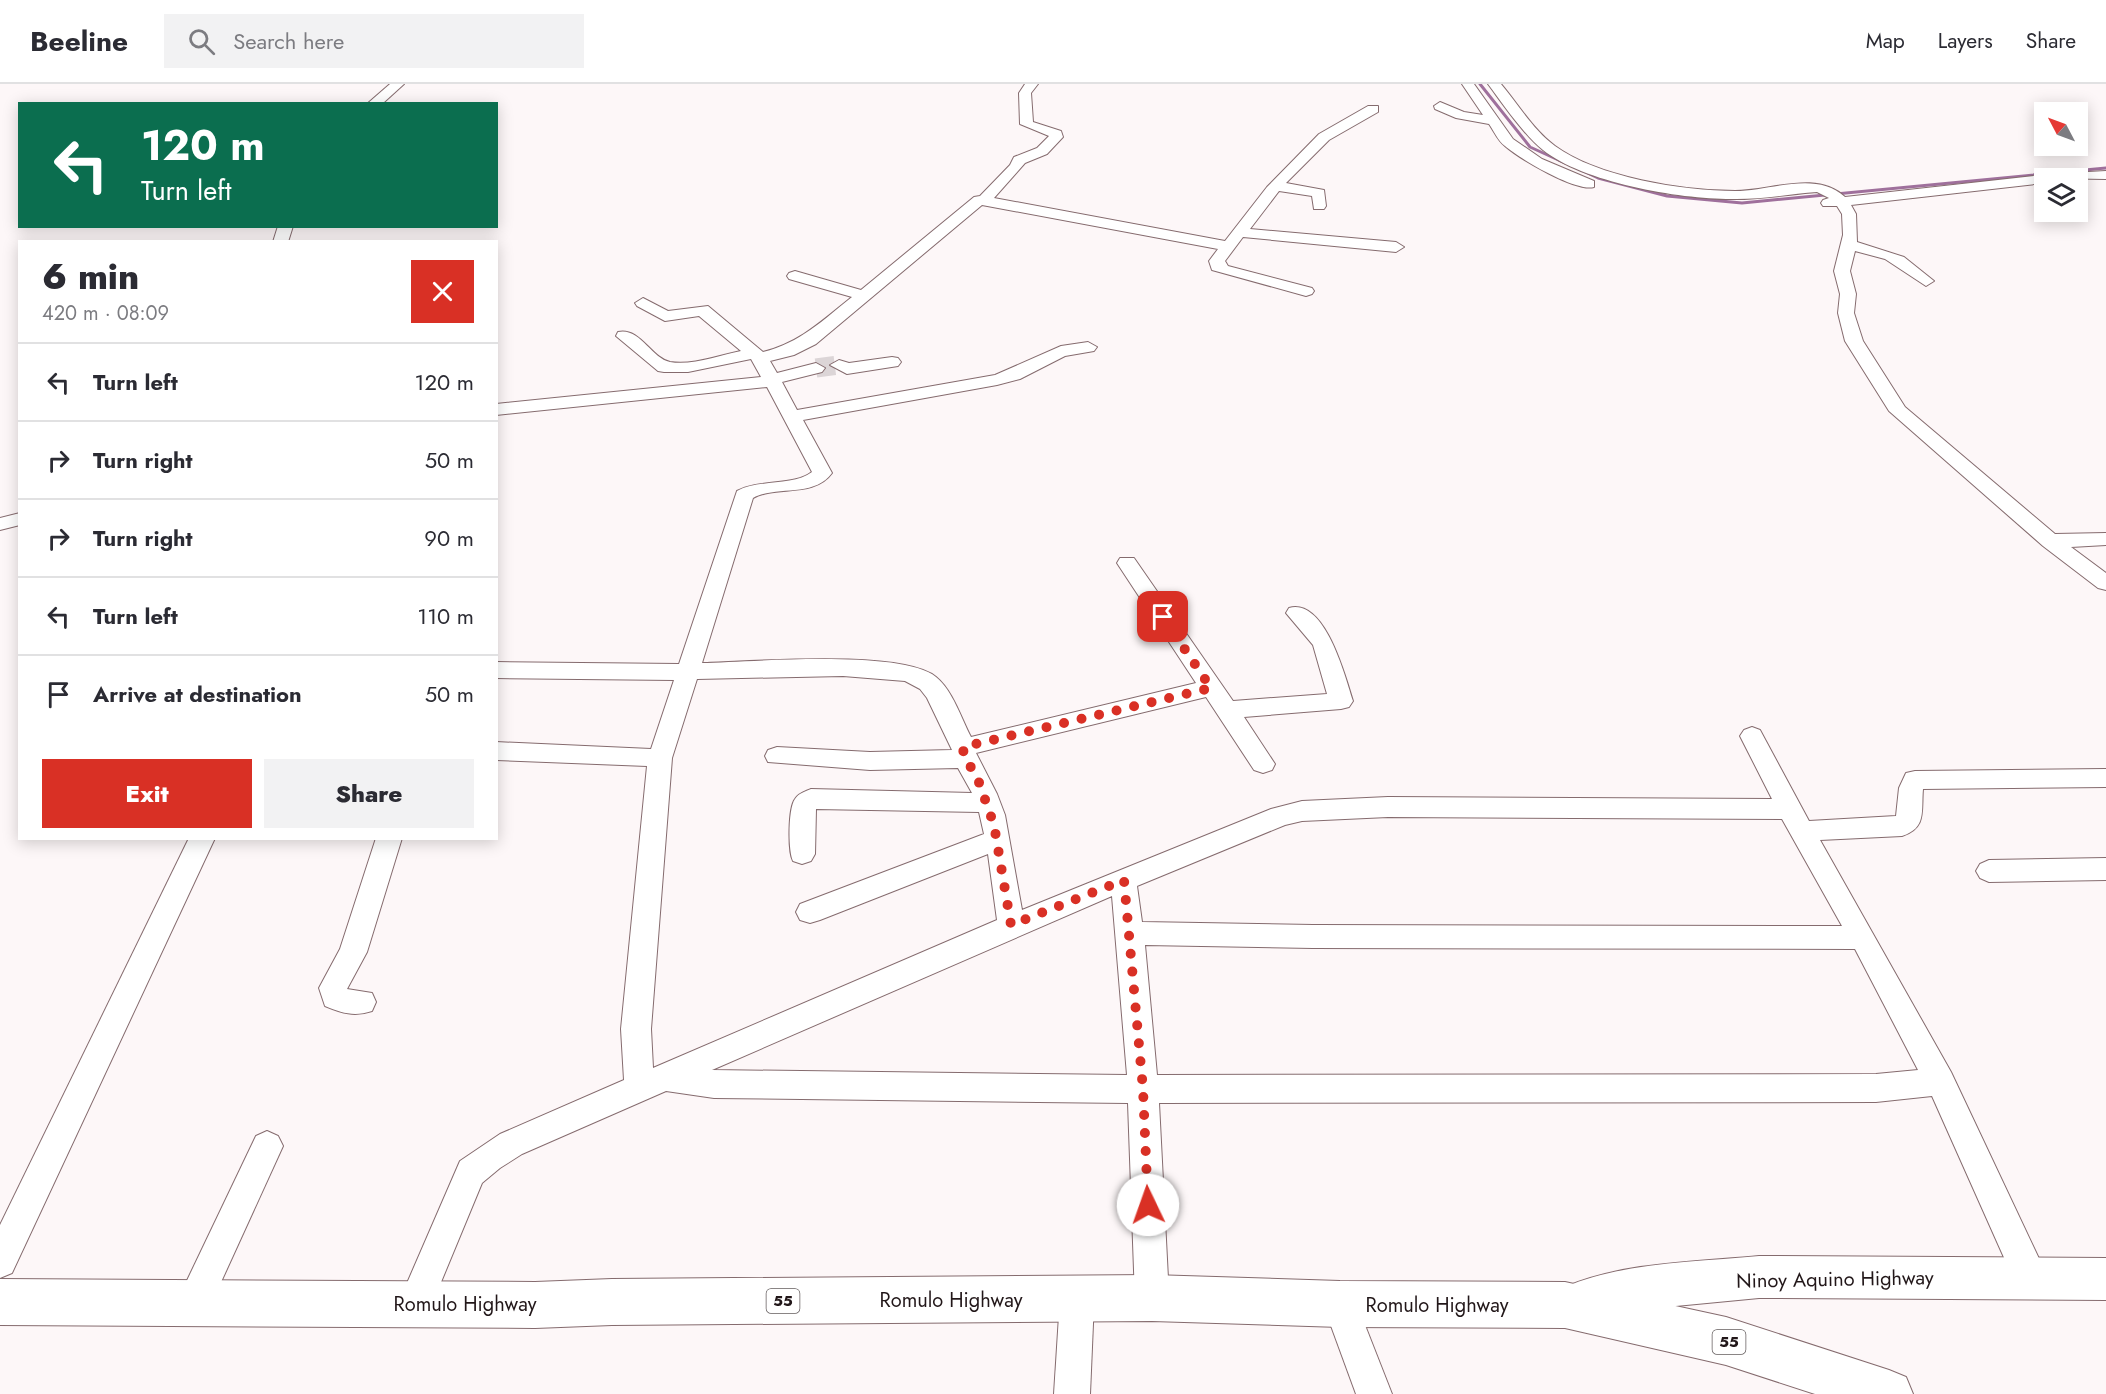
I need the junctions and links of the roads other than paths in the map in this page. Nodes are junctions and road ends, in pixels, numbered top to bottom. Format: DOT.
graph roads {
  1 [pos="398,84"];
  2 [pos="1032,84"];
  3 [pos="1468,84"];
  4 [pos="1494,84"];
  5 [pos="376,102"];
  6 [pos="1440,105"];
  7 [pos="1372,109"];
  8 [pos="1028,116"];
  9 [pos="1491,120"];
  10 [pos="1059,122"];
  11 [pos="2106,175"];
  12 [pos="2088,176"];
  13 [pos="2034,180"];
  14 [pos="1276,186"];
  15 [pos="1633,196"];
  16 [pos="1836,196"];
  17 [pos="984,200"];
  18 [pos="1809,205"];
  19 [pos="1319,206"];
  20 [pos="1232,239"];
  21 [pos="1848,245"];
  22 [pos="1396,247"];
  23 [pos="795,276"];
  24 [pos="1926,281"];
  25 [pos="1306,291"];
  26 [pos="862,295"];
  27 [pos="643,303"];
  28 [pos="624,336"];
  29 [pos="1088,347"];
  30 [pos="758,356"];
  31 [pos="892,362"];
  32 [pos="839,365"];
  33 [pos="816,368"];
  34 [pos="773,380"];
  35 [pos="498,410"];
  36 [pos="793,416"];
  37 [pos="18,520"];
  38 [pos="0,524"];
  39 [pos="2106,539"];
  40 [pos="2050,541"];
  41 [pos="1127,563"];
  42 [pos="2106,583"];
  43 [pos="1297,614"];
  44 [pos="498,670"];
  45 [pos="686,671"];
  46 [pos="1211,688"];
  47 [pos="1226,710"];
  48 [pos="1752,736"];
  49 [pos="498,751"];
  50 [pos="964,753"];
  51 [pos="777,756"];
  52 [pos="660,758"];
  53 [pos="1263,764"];
  54 [pos="2106,778"];
  55 [pos="987,803"];
  56 [pos="1796,820"];
  57 [pos="201,840"];
  58 [pos="388,840"];
  59 [pos="997,840"];
  60 [pos="802,855"];
  61 [pos="2106,869"];
  62 [pos="1989,871"];
  63 [pos="1124,880"];
  64 [pos="810,912"];
  65 [pos="1011,925"];
  66 [pos="1130,933"];
  67 [pos="1863,938"];
  68 [pos="362,1002"];
  69 [pos="1940,1082"];
  70 [pos="654,1083"];
  71 [pos="1143,1089"];
  72 [pos="267,1146"];
  73 [pos="0,1261"];
  74 [pos="2031,1277"];
  75 [pos="2106,1279"];
  76 [pos="1152,1298"];
  77 [pos="1077,1299"];
  78 [pos="0,1302"];
  79 [pos="194,1303"];
  80 [pos="415,1304"];
  81 [pos="1340,1304"];
  82 [pos="1565,1305"];
  83 [pos="1072,1394"];
  84 [pos="1374,1394"];
  85 [pos="1889,1394"];
  1 -- 5 [label="street"];
  2 -- 8 [label="street"];
  3 -- 9 [label="street"];
  4 -- 16 [label="street"];
  6 -- 9 [label="street"];
  7 -- 14 [label="street"];
  8 -- 10 [label="street"];
  8 -- 17 [label="street"];
  9 -- 15 [label="street"];
  11 -- 12 [label="street"];
  13 -- 16 [label="street"];
  14 -- 19 [label="street"];
  14 -- 20 [label="street"];
  16 -- 18 [label="street"];
  16 -- 21 [label="street"];
  17 -- 20 [label="street"];
  17 -- 26 [label="street"];
  20 -- 22 [label="street"];
  20 -- 25 [label="street"];
  21 -- 24 [label="street"];
  21 -- 40 [label="street"];
  23 -- 26 [label="street"];
  26 -- 30 [label="street"];
  27 -- 30 [label="street"];
  28 -- 30 [label="street"];
  29 -- 36 [label="street"];
  30 -- 34 [label="street"];
  31 -- 32 [label="street"];
  33 -- 34 [label="street"];
  34 -- 35 [label="street"];
  34 -- 36 [label="street"];
  36 -- 45 [label="street"];
  37 -- 38 [label="street"];
  39 -- 40 [label="street"];
  40 -- 42 [label="street"];
  41 -- 46 [label="street"];
  43 -- 47 [label="street"];
  44 -- 45 [label="street"];
  45 -- 50 [label="street"];
  45 -- 52 [label="street"];
  46 -- 47 [label="street"];
  46 -- 50 [label="street"];
  47 -- 53 [label="street"];
  48 -- 56 [label="street"];
  49 -- 52 [label="street"];
  50 -- 51 [label="street"];
  50 -- 55 [label="street"];
  52 -- 70 [label="street"];
  54 -- 56 [label="street"];
  55 -- 59 [label="street"];
  55 -- 60 [label="street"];
  56 -- 63 [label="street"];
  56 -- 67 [label="street"];
  57 -- 73 [label="street"];
  58 -- 68 [label="street"];
  59 -- 64 [label="street"];
  59 -- 65 [label="street"];
  61 -- 62 [label="street"];
  63 -- 65 [label="street"];
  63 -- 66 [label="street"];
  65 -- 70 [label="street"];
  66 -- 67 [label="street"];
  66 -- 71 [label="street"];
  67 -- 69 [label="street"];
  69 -- 71 [label="street"];
  69 -- 74 [label="street"];
  70 -- 71 [label="street"];
  70 -- 80 [label="street"];
  71 -- 76 [label="street"];
  72 -- 79 [label="street"];
  74 -- 75 [label="main road, Ninoy Aquino Highway"];
  74 -- 82 [label="main road, Ninoy Aquino Highway"];
  76 -- 77 [label="highway, Romulo Highway / 55"];
  76 -- 81 [label="highway, Romulo Highway / 55"];
  77 -- 80 [label="highway, Romulo Highway / 55"];
  77 -- 83 [label="street"];
  78 -- 79 [label="highway, Romulo Highway / 55"];
  79 -- 80 [label="highway, Romulo Highway / 55"];
  81 -- 82 [label="highway, Romulo Highway / 55"];
  81 -- 84 [label="street"];
  82 -- 85 [label="highway, Romulo Highway / 55"];
}
